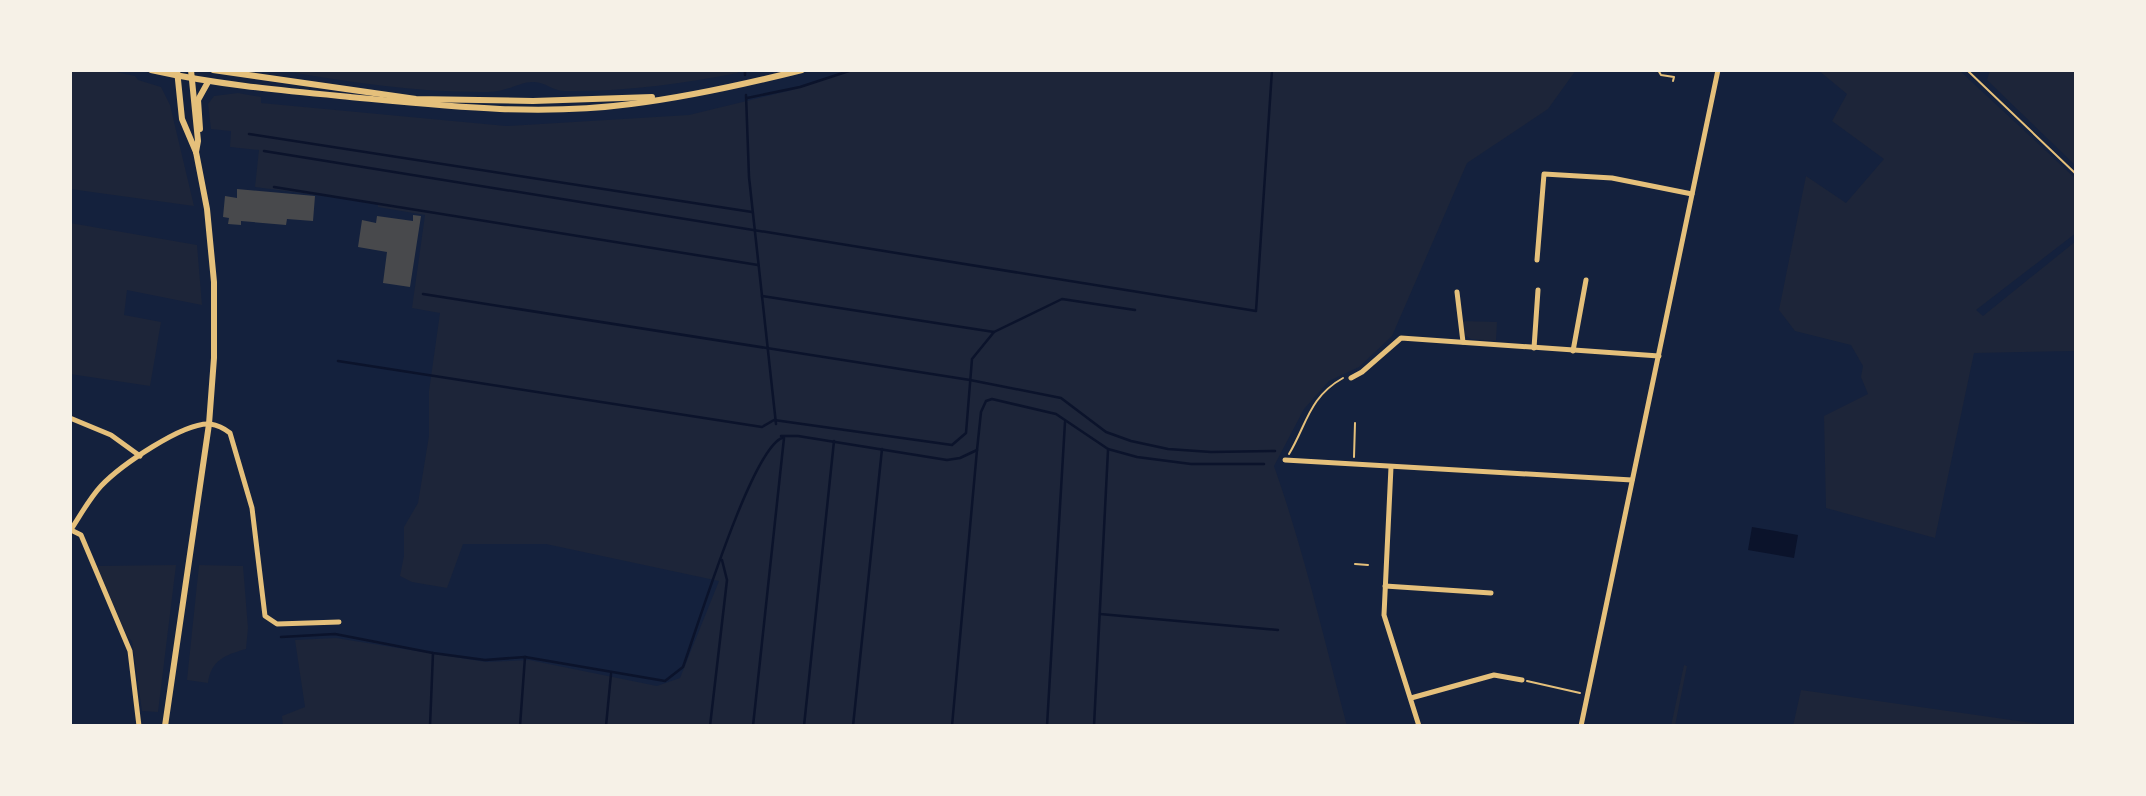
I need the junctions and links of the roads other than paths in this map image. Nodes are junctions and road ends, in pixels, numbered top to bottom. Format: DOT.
graph roads {
  1 [pos="151,70"];
  2 [pos="191,70"];
  3 [pos="213,70"];
  4 [pos="802,70"];
  5 [pos="1718,70"];
  6 [pos="179,74"];
  7 [pos="191,79"];
  8 [pos="208,82"];
  9 [pos="671,97"];
  10 [pos="533,101"];
  11 [pos="534,109"];
  12 [pos="198,141"];
  13 [pos="196,152"];
  14 [pos="1692,194"];
  15 [pos="1537,260"];
  16 [pos="1586,280"];
  17 [pos="1538,290"];
  18 [pos="1457,292"];
  19 [pos="1463,342"];
  20 [pos="1534,348"];
  21 [pos="1573,351"];
  22 [pos="1658,356"];
  23 [pos="1350,378"];
  24 [pos="70,418"];
  25 [pos="209,424"];
  26 [pos="140,456"];
  27 [pos="1285,460"];
  28 [pos="1391,467"];
  29 [pos="1632,480"];
  30 [pos="70,530"];
  31 [pos="1385,586"];
  32 [pos="1490,593"];
  33 [pos="339,622"];
  34 [pos="1524,680"];
  35 [pos="1410,698"];
  36 [pos="139,726"];
  37 [pos="165,726"];
  38 [pos="1419,726"];
  39 [pos="1581,726"];
  1 -- 6 [label="street"];
  2 -- 7 [label="street"];
  3 -- 10 [label="street"];
  4 -- 9 [label="street"];
  5 -- 14 [label="street"];
  6 -- 7 [label="street"];
  6 -- 13 [label="street"];
  7 -- 8 [label="street"];
  7 -- 12 [label="street"];
  8 -- 11 [label="street"];
  8 -- 12 [label="street"];
  9 -- 10 [label="street"];
  9 -- 11 [label="street"];
  10 -- 11 [label="street"];
  12 -- 13 [label="street"];
  13 -- 25 [label="street"];
  14 -- 15 [label="street"];
  14 -- 22 [label="street"];
  16 -- 21 [label="street"];
  17 -- 20 [label="street"];
  18 -- 19 [label="street"];
  19 -- 20 [label="street"];
  19 -- 23 [label="street"];
  20 -- 21 [label="street"];
  21 -- 22 [label="street"];
  22 -- 29 [label="street"];
  24 -- 26 [label="street"];
  25 -- 26 [label="street"];
  25 -- 33 [label="street"];
  25 -- 37 [label="street"];
  26 -- 30 [label="street"];
  27 -- 28 [label="street"];
  28 -- 29 [label="street"];
  28 -- 31 [label="street"];
  29 -- 39 [label="street"];
  30 -- 36 [label="street"];
  31 -- 32 [label="street"];
  31 -- 35 [label="street"];
  34 -- 35 [label="street"];
  35 -- 38 [label="street"];
}
